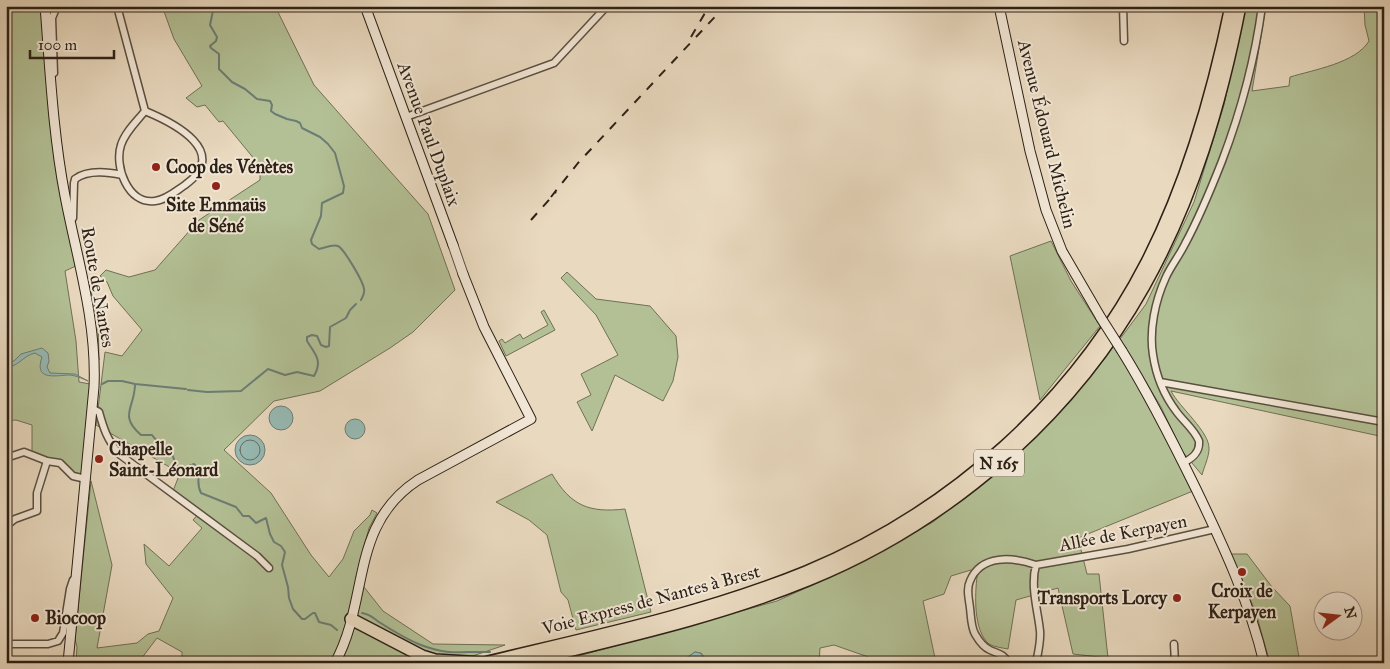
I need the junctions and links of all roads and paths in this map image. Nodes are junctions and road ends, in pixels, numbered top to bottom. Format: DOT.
graph roads {
  1 [pos="46,6"];
  2 [pos="58,6"];
  3 [pos="117,6"];
  4 [pos="365,6"];
  5 [pos="607,6"];
  6 [pos="998,6"];
  7 [pos="1123,6"];
  8 [pos="1231,6"];
  9 [pos="1240,6"];
  10 [pos="1262,6"];
  11 [pos="1124,41"];
  12 [pos="52,84"];
  13 [pos="145,111"];
  14 [pos="406,117"];
  15 [pos="122,175"];
  16 [pos="74,239"];
  17 [pos="1160,382"];
  18 [pos="92,408"];
  19 [pos="1384,422"];
  20 [pos="6,458"];
  21 [pos="47,461"];
  22 [pos="1183,463"];
  23 [pos="86,479"];
  24 [pos="6,526"];
  25 [pos="1215,529"];
  26 [pos="1036,565"];
  27 [pos="269,568"];
  28 [pos="76,574"];
  29 [pos="351,619"];
  30 [pos="6,644"];
  31 [pos="1174,644"];
  32 [pos="68,663"];
  33 [pos="335,663"];
  34 [pos="484,663"];
  35 [pos="519,663"];
  36 [pos="1008,663"];
  37 [pos="1036,663"];
  38 [pos="1175,663"];
  39 [pos="1264,663"];
  1 -- 12 [label="main road, Route de Nantes"];
  2 -- 12 [label="street"];
  3 -- 13 [label="street"];
  4 -- 14 [label="main road, Avenue Paul Duplaix"];
  5 -- 14 [label="street"];
  6 -- 22 [label="main road, Avenue Édouard Michelin, bridge"];
  7 -- 11 [label="street"];
  8 -- 34 [label="highway, Voie Express de Nantes à Brest / N 165"];
  9 -- 35 [label="highway, Voie Express de Nantes à Brest / N 165"];
  10 -- 17 [label="street"];
  12 -- 16 [label="main road, Route de Nantes"];
  13 -- 15 [label="street"];
  13 -- 15 [label="street"];
  14 -- 29 [label="main road, Avenue Paul Duplaix"];
  15 -- 16 [label="street"];
  16 -- 18 [label="main road, Route de Nantes"];
  17 -- 19 [label="street"];
  17 -- 22 [label="street"];
  18 -- 23 [label="main road, Route de Nantes"];
  18 -- 27 [label="street"];
  20 -- 21 [label="street"];
  21 -- 23 [label="street"];
  21 -- 24 [label="street"];
  22 -- 25 [label="main road, Avenue Édouard Michelin"];
  23 -- 28 [label="main road, Route de Nantes"];
  25 -- 26 [label="street, Allée de Kerpayen"];
  25 -- 39 [label="main road, Avenue Édouard Michelin"];
  26 -- 36 [label="street, Allée de Kerpayen"];
  26 -- 37 [label="street"];
  28 -- 30 [label="street"];
  28 -- 32 [label="main road, Route de Nantes"];
  29 -- 33 [label="main road"];
  29 -- 34 [label="highway, Voie Express de Nantes à Brest"];
  31 -- 38 [label="street"];
}
